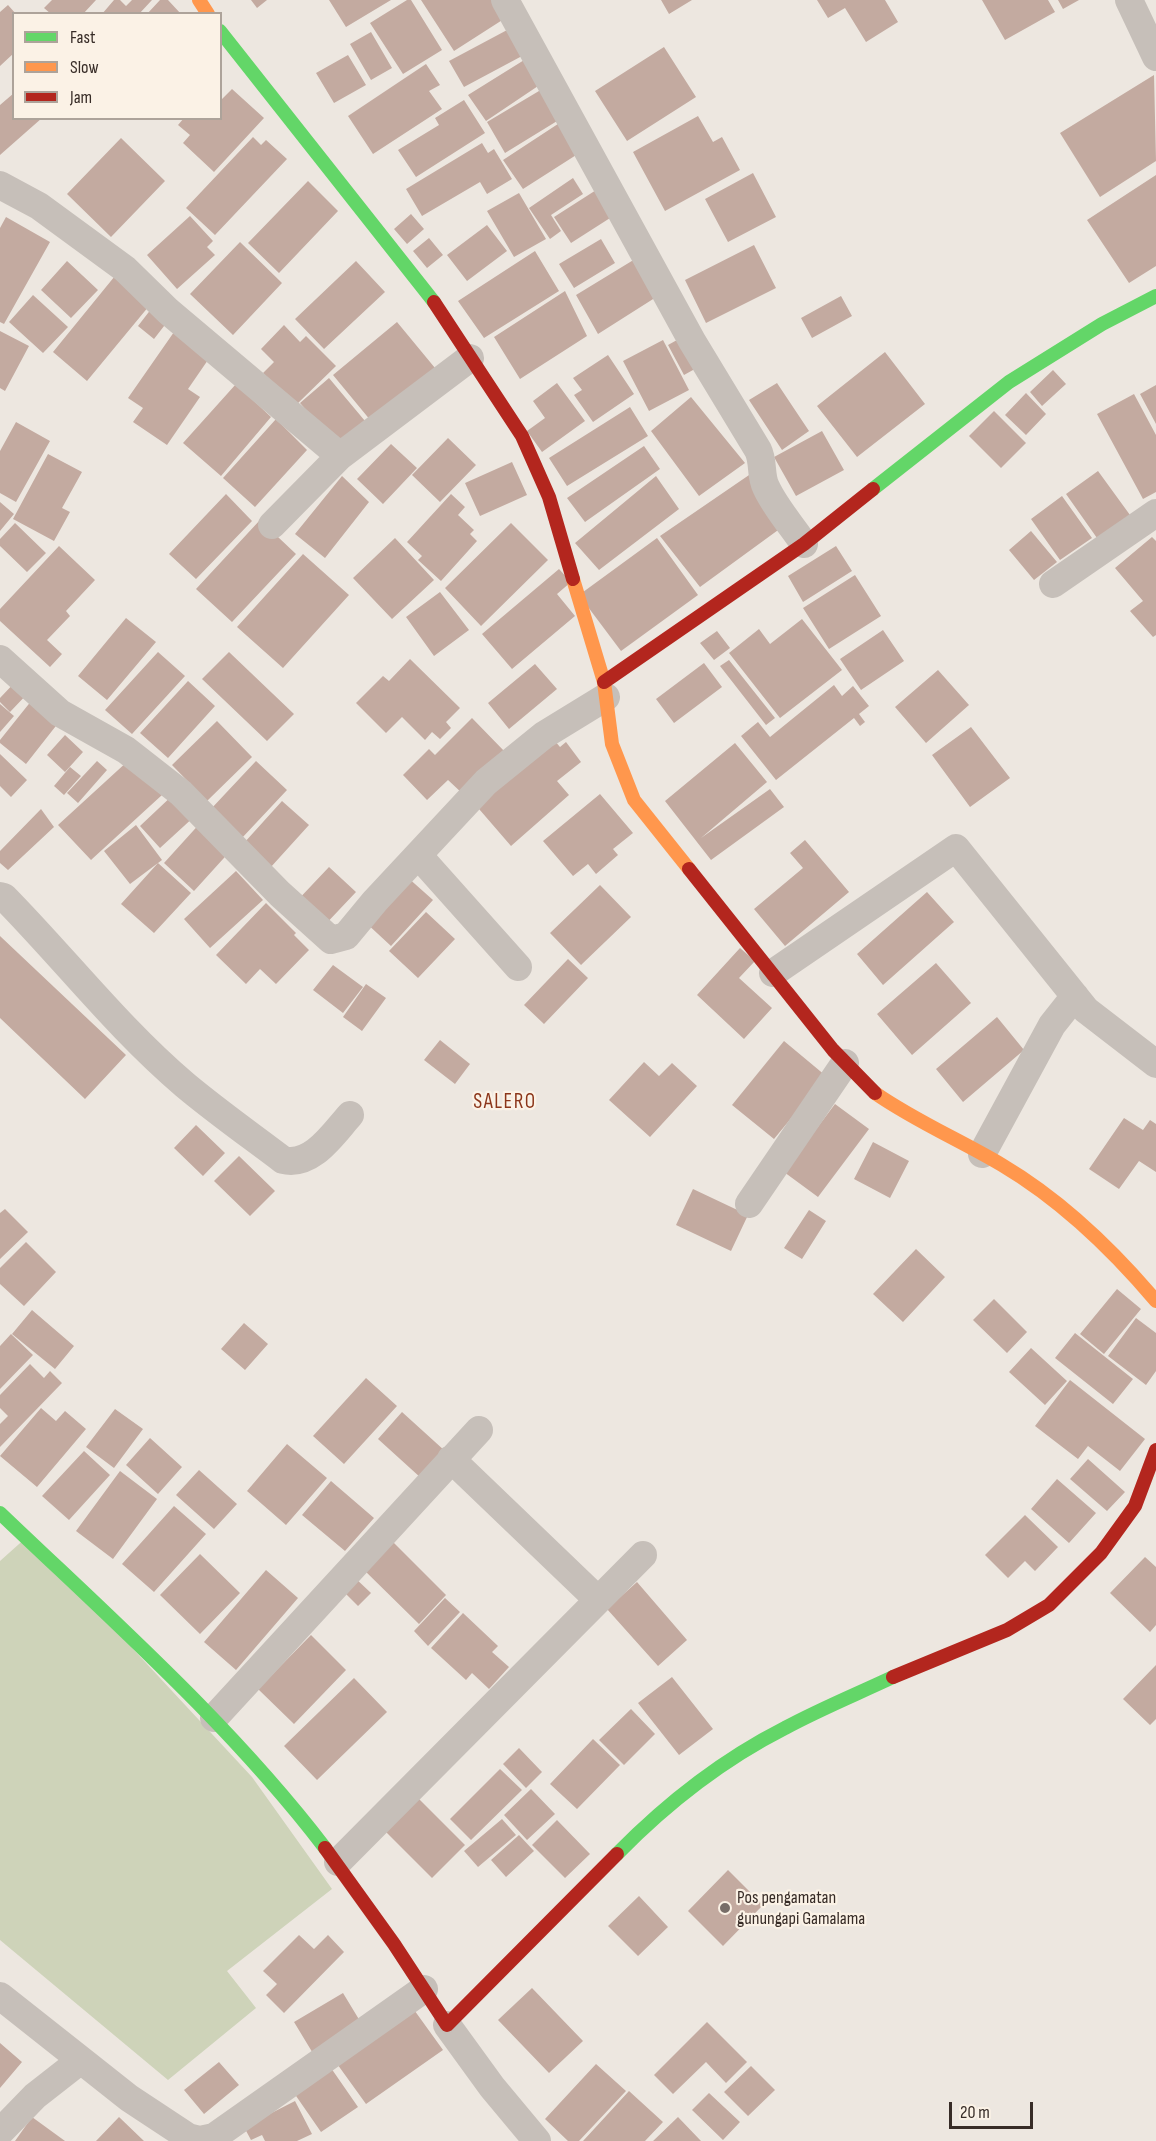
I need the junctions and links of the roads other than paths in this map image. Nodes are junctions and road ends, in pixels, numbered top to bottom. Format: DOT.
graph roads {
  1 [pos="505,0"];
  2 [pos="1130,0"];
  3 [pos="222,34"];
  4 [pos="1156,57"];
  5 [pos="3,196"];
  6 [pos="1156,296"];
  7 [pos="470,358"];
  8 [pos="340,456"];
  9 [pos="1156,513"];
  10 [pos="272,525"];
  11 [pos="804,544"];
  12 [pos="1053,584"];
  13 [pos="0,659"];
  14 [pos="605,690"];
  15 [pos="418,855"];
  16 [pos="0,896"];
  17 [pos="518,967"];
  18 [pos="773,973"];
  19 [pos="1075,996"];
  20 [pos="845,1063"];
  21 [pos="1156,1064"];
  22 [pos="350,1115"];
  23 [pos="982,1154"];
  24 [pos="749,1204"];
  25 [pos="1156,1301"];
  26 [pos="479,1430"];
  27 [pos="1156,1450"];
  28 [pos="451,1459"];
  29 [pos="0,1513"];
  30 [pos="643,1555"];
  31 [pos="597,1599"];
  32 [pos="214,1718"];
  33 [pos="338,1862"];
  34 [pos="424,1989"];
  35 [pos="0,1996"];
  36 [pos="447,2025"];
  37 [pos="81,2060"];
  38 [pos="0,2132"];
  39 [pos="179,2137"];
  40 [pos="537,2141"];
  1 -- 11 [label="street"];
  2 -- 4 [label="street"];
  3 -- 7 [label="street"];
  5 -- 8 [label="street"];
  6 -- 11 [label="street"];
  7 -- 8 [label="street"];
  7 -- 14 [label="street"];
  8 -- 10 [label="street"];
  9 -- 12 [label="street"];
  11 -- 14 [label="street"];
  13 -- 15 [label="street"];
  14 -- 15 [label="street"];
  14 -- 18 [label="street"];
  15 -- 17 [label="street"];
  16 -- 22 [label="street"];
  18 -- 19 [label="street"];
  18 -- 20 [label="street"];
  19 -- 21 [label="street"];
  19 -- 23 [label="street"];
  20 -- 23 [label="street"];
  20 -- 24 [label="street"];
  23 -- 25 [label="street"];
  26 -- 28 [label="street"];
  27 -- 36 [label="street"];
  28 -- 31 [label="street"];
  28 -- 32 [label="street"];
  29 -- 32 [label="street"];
  30 -- 31 [label="street"];
  31 -- 33 [label="street"];
  32 -- 33 [label="street"];
  33 -- 34 [label="street"];
  34 -- 36 [label="street"];
  34 -- 39 [label="street"];
  35 -- 37 [label="street"];
  36 -- 40 [label="street"];
  37 -- 38 [label="street"];
  37 -- 39 [label="street"];
}
